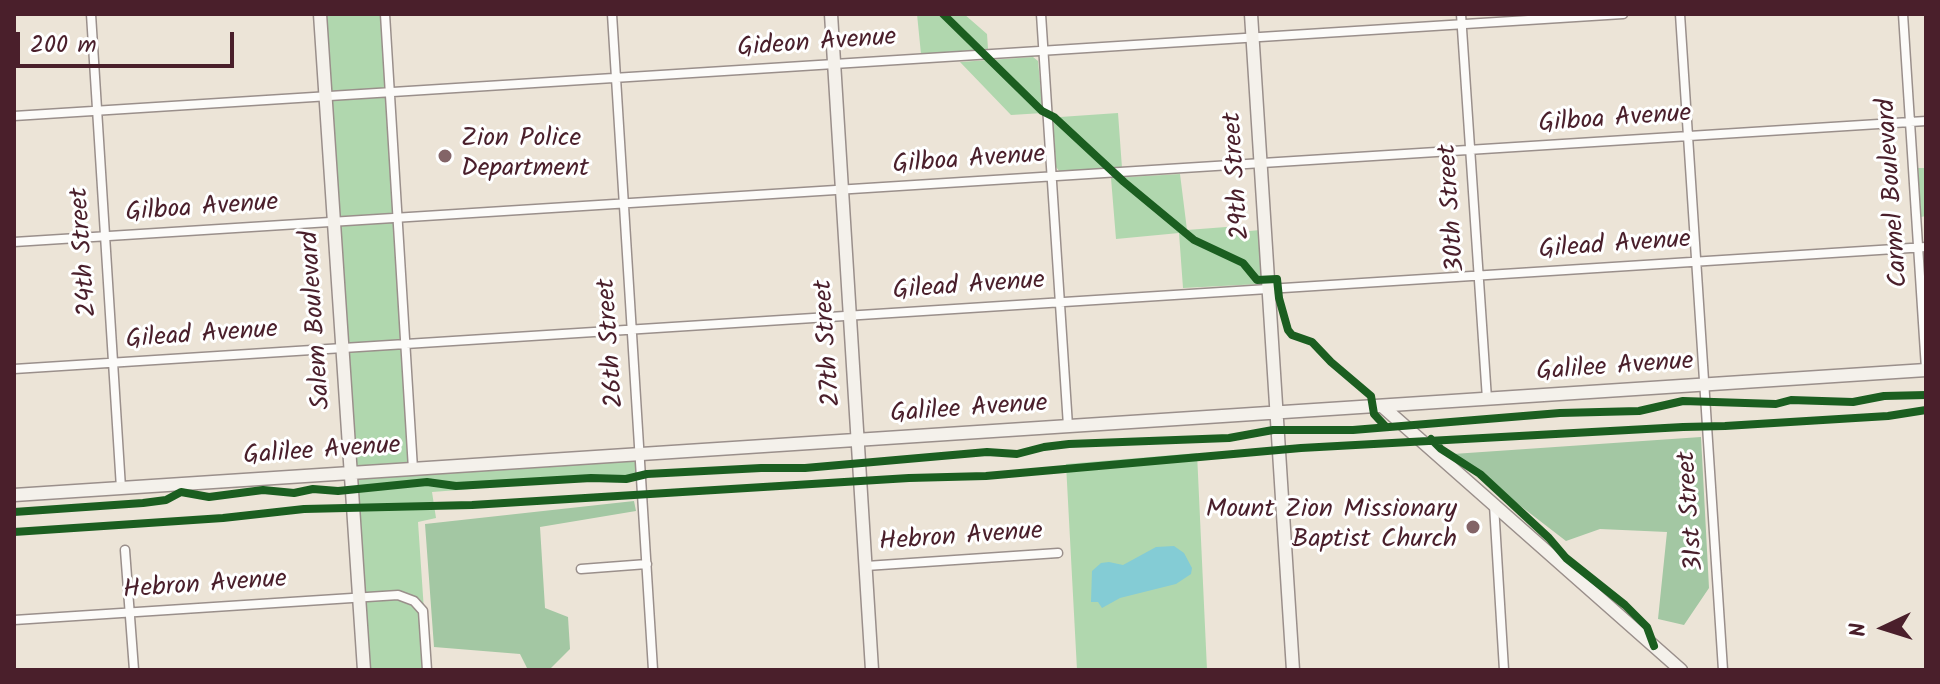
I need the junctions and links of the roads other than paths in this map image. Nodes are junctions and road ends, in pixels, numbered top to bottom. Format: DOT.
graph roads {
  1 [pos="91,14"];
  2 [pos="320,14"];
  3 [pos="385,14"];
  4 [pos="612,14"];
  5 [pos="831,14"];
  6 [pos="1041,14"];
  7 [pos="1251,14"];
  8 [pos="1461,14"];
  9 [pos="1623,14"];
  10 [pos="1680,14"];
  11 [pos="1903,14"];
  12 [pos="1462,24"];
  13 [pos="1252,38"];
  14 [pos="1044,51"];
  15 [pos="834,64"];
  16 [pos="616,78"];
  17 [pos="390,93"];
  18 [pos="326,97"];
  19 [pos="97,111"];
  20 [pos="14,116"];
  21 [pos="1926,121"];
  22 [pos="1910,122"];
  23 [pos="1688,136"];
  24 [pos="1471,150"];
  25 [pos="1260,163"];
  26 [pos="1052,176"];
  27 [pos="842,190"];
  28 [pos="624,204"];
  29 [pos="398,218"];
  30 [pos="334,222"];
  31 [pos="105,236"];
  32 [pos="14,242"];
  33 [pos="1922,247"];
  34 [pos="1697,262"];
  35 [pos="1479,276"];
  36 [pos="1268,289"];
  37 [pos="1060,302"];
  38 [pos="850,316"];
  39 [pos="632,330"];
  40 [pos="405,344"];
  41 [pos="342,348"];
  42 [pos="113,362"];
  43 [pos="14,369"];
  44 [pos="1926,369"];
  45 [pos="1705,385"];
  46 [pos="1487,399"];
  47 [pos="1382,406"];
  48 [pos="1276,413"];
  49 [pos="1068,426"];
  50 [pos="858,440"];
  51 [pos="640,454"];
  52 [pos="413,469"];
  53 [pos="350,473"];
  54 [pos="121,488"];
  55 [pos="14,495"];
  56 [pos="1494,505"];
  57 [pos="125,550"];
  58 [pos="1058,553"];
  59 [pos="647,564"];
  60 [pos="866,566"];
  61 [pos="581,569"];
  62 [pos="359,598"];
  63 [pos="130,612"];
  64 [pos="14,620"];
  65 [pos="134,670"];
  66 [pos="364,670"];
  67 [pos="427,670"];
  68 [pos="653,670"];
  69 [pos="872,670"];
  70 [pos="1293,670"];
  71 [pos="1504,670"];
  72 [pos="1681,670"];
  73 [pos="1723,670"];
  1 -- 19 [label="street, 24th Street"];
  2 -- 18 [label="street, Salem Boulevard"];
  3 -- 17 [label="street"];
  4 -- 16 [label="street, 26th Street"];
  5 -- 15 [label="street, 27th Street"];
  6 -- 14 [label="street"];
  7 -- 13 [label="street, 29th Street"];
  8 -- 12 [label="street, 30th Street"];
  9 -- 12 [label="street, Gideon Avenue"];
  10 -- 23 [label="street, 31st Street"];
  11 -- 22 [label="street, Carmel Boulevard"];
  12 -- 13 [label="street, Gideon Avenue"];
  12 -- 24 [label="street, 30th Street"];
  13 -- 14 [label="street, Gideon Avenue"];
  13 -- 25 [label="street, 29th Street"];
  14 -- 15 [label="street, Gideon Avenue"];
  14 -- 26 [label="street"];
  15 -- 16 [label="street, Gideon Avenue"];
  15 -- 27 [label="street, 27th Street"];
  16 -- 17 [label="street, Gideon Avenue"];
  16 -- 28 [label="street, 26th Street"];
  17 -- 18 [label="street, Gideon Avenue"];
  17 -- 29 [label="street"];
  18 -- 19 [label="street, Gideon Avenue"];
  18 -- 30 [label="street, Salem Boulevard"];
  19 -- 20 [label="street, Gideon Avenue"];
  19 -- 31 [label="street, 24th Street"];
  21 -- 22 [label="street, Gilboa Avenue"];
  22 -- 23 [label="street, Gilboa Avenue"];
  22 -- 33 [label="street, Carmel Boulevard"];
  23 -- 24 [label="street, Gilboa Avenue"];
  23 -- 34 [label="street, 31st Street"];
  24 -- 25 [label="street, Gilboa Avenue"];
  24 -- 35 [label="street, 30th Street"];
  25 -- 26 [label="street, Gilboa Avenue"];
  25 -- 36 [label="street, 29th Street"];
  26 -- 27 [label="street, Gilboa Avenue"];
  26 -- 37 [label="street"];
  27 -- 28 [label="street, Gilboa Avenue"];
  27 -- 38 [label="street, 27th Street"];
  28 -- 29 [label="street, Gilboa Avenue"];
  28 -- 39 [label="street, 26th Street"];
  29 -- 30 [label="street, Gilboa Avenue"];
  29 -- 40 [label="street"];
  30 -- 31 [label="street, Gilboa Avenue"];
  30 -- 41 [label="street, Salem Boulevard"];
  31 -- 32 [label="street, Gilboa Avenue"];
  31 -- 42 [label="street, 24th Street"];
  33 -- 34 [label="street, Gilead Avenue"];
  33 -- 44 [label="street, Carmel Boulevard"];
  34 -- 35 [label="street, Gilead Avenue"];
  34 -- 45 [label="street, 31st Street"];
  35 -- 36 [label="street, Gilead Avenue"];
  35 -- 46 [label="street, 30th Street"];
  36 -- 37 [label="street, Gilead Avenue"];
  36 -- 48 [label="street, 29th Street"];
  37 -- 38 [label="street, Gilead Avenue"];
  37 -- 49 [label="street"];
  38 -- 39 [label="street, Gilead Avenue"];
  38 -- 50 [label="street, 27th Street"];
  39 -- 40 [label="street, Gilead Avenue"];
  39 -- 51 [label="street, 26th Street"];
  40 -- 41 [label="street, Gilead Avenue"];
  40 -- 52 [label="street"];
  41 -- 42 [label="street, Gilead Avenue"];
  41 -- 53 [label="street, Salem Boulevard"];
  42 -- 43 [label="street, Gilead Avenue"];
  42 -- 54 [label="street, 24th Street"];
  44 -- 45 [label="street, Galilee Avenue"];
  45 -- 46 [label="street, Galilee Avenue"];
  45 -- 73 [label="street, 31st Street"];
  46 -- 47 [label="street, Galilee Avenue"];
  47 -- 48 [label="street, Galilee Avenue"];
  47 -- 56 [label="street"];
  48 -- 49 [label="street, Galilee Avenue"];
  48 -- 70 [label="street, 29th Street"];
  49 -- 50 [label="street, Galilee Avenue"];
  50 -- 51 [label="street, Galilee Avenue"];
  50 -- 60 [label="street, 27th Street"];
  51 -- 52 [label="street, Galilee Avenue"];
  51 -- 59 [label="street, 26th Street"];
  52 -- 53 [label="street, Galilee Avenue"];
  53 -- 54 [label="street, Galilee Avenue"];
  53 -- 62 [label="street, Salem Boulevard"];
  54 -- 55 [label="street, Galilee Avenue"];
  56 -- 71 [label="street"];
  56 -- 72 [label="street"];
  57 -- 63 [label="street"];
  58 -- 60 [label="street, Hebron Avenue"];
  59 -- 61 [label="street"];
  59 -- 68 [label="street, 26th Street"];
  60 -- 69 [label="street, 27th Street"];
  62 -- 63 [label="street, Hebron Avenue"];
  62 -- 66 [label="street, Salem Boulevard"];
  62 -- 67 [label="street, Hebron Avenue"];
  63 -- 64 [label="street, Hebron Avenue"];
  63 -- 65 [label="street"];
}
